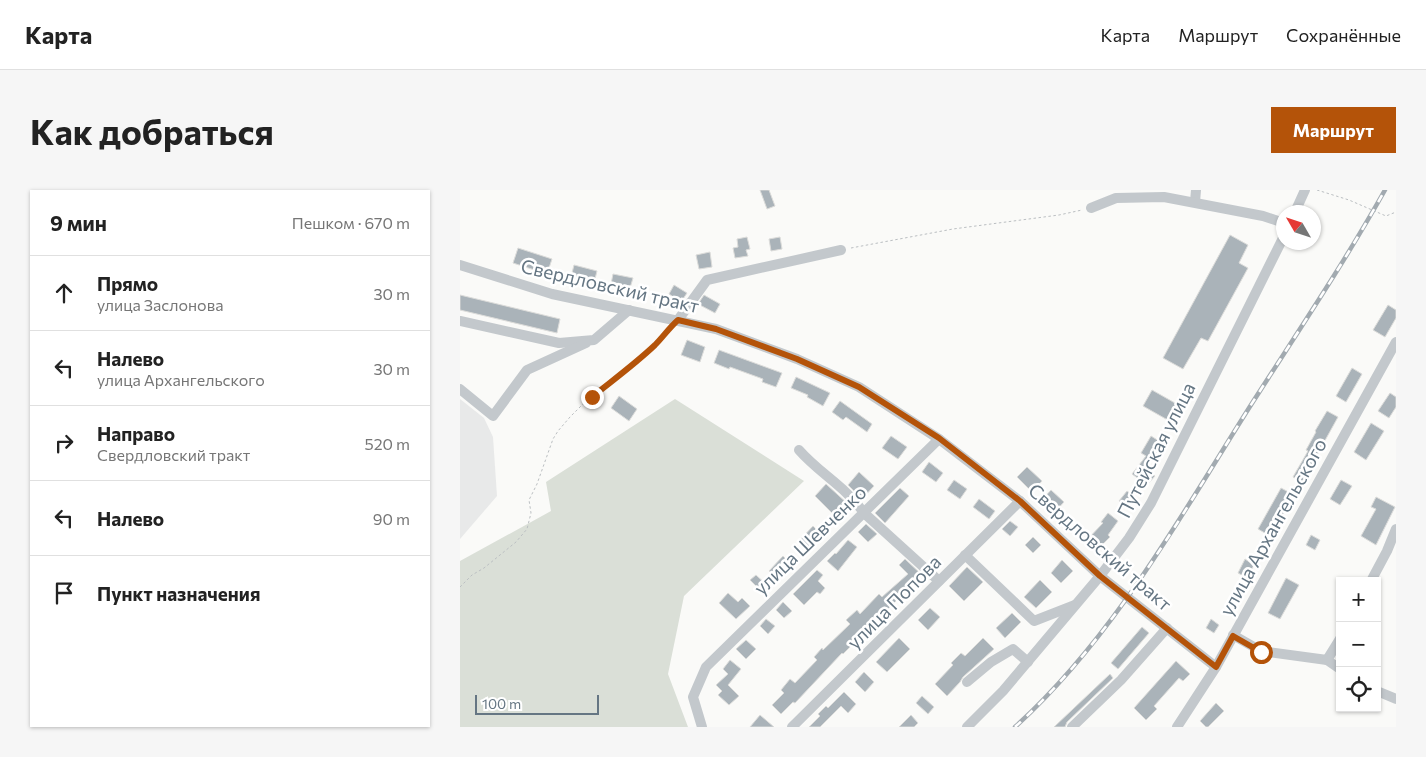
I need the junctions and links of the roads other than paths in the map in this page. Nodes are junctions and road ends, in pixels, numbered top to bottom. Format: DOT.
graph roads {
  1 [pos="1196,190"];
  2 [pos="1305,190"];
  3 [pos="1195,202"];
  4 [pos="1298,205"];
  5 [pos="1091,208"];
  6 [pos="1276,220"];
  7 [pos="841,250"];
  8 [pos="1277,250"];
  9 [pos="460,266"];
  10 [pos="629,310"];
  11 [pos="678,320"];
  12 [pos="460,321"];
  13 [pos="594,340"];
  14 [pos="1396,342"];
  15 [pos="460,389"];
  16 [pos="939,438"];
  17 [pos="799,450"];
  18 [pos="1020,501"];
  19 [pos="864,513"];
  20 [pos="1396,529"];
  21 [pos="965,555"];
  22 [pos="1100,576"];
  23 [pos="1374,577"];
  24 [pos="940,581"];
  25 [pos="1076,604"];
  26 [pos="1167,628"];
  27 [pos="1233,636"];
  28 [pos="1336,645"];
  29 [pos="1327,660"];
  30 [pos="1028,662"];
  31 [pos="1216,667"];
  32 [pos="1336,667"];
  33 [pos="967,682"];
  34 [pos="1381,693"];
  35 [pos="1396,699"];
  36 [pos="702,727"];
  37 [pos="792,727"];
  38 [pos="967,727"];
  39 [pos="1072,727"];
  40 [pos="1178,727"];
  1 -- 3 [label="street"];
  2 -- 4 [label="street"];
  3 -- 5 [label="street"];
  3 -- 6 [label="street"];
  7 -- 11 [label="street"];
  8 -- 22 [label="street, Путейская улица"];
  9 -- 10 [label="street, Свердловский тракт"];
  10 -- 11 [label="street, Свердловский тракт"];
  10 -- 13 [label="street"];
  11 -- 16 [label="street, Свердловский тракт"];
  12 -- 13 [label="street"];
  13 -- 15 [label="street"];
  14 -- 27 [label="street, улица Архангельского"];
  16 -- 18 [label="street, Свердловский тракт"];
  16 -- 19 [label="street, улица Шевченко"];
  17 -- 19 [label="street"];
  18 -- 21 [label="street, улица Попова"];
  18 -- 22 [label="street, Свердловский тракт"];
  19 -- 24 [label="street"];
  19 -- 36 [label="street, улица Шевченко"];
  20 -- 23 [label="street"];
  21 -- 24 [label="street, улица Попова"];
  21 -- 25 [label="street"];
  22 -- 25 [label="street, Путейская улица"];
  22 -- 26 [label="street, Свердловский тракт"];
  24 -- 37 [label="street, улица Попова"];
  25 -- 30 [label="street, Путейская улица"];
  26 -- 31 [label="street, Свердловский тракт"];
  26 -- 39 [label="street"];
  27 -- 29 [label="street"];
  27 -- 31 [label="street, улица Архангельского"];
  28 -- 29 [label="street"];
  29 -- 32 [label="street"];
  30 -- 33 [label="street"];
  30 -- 38 [label="street, Путейская улица"];
  31 -- 40 [label="street, улица Архангельского"];
  34 -- 35 [label="street"];
}
